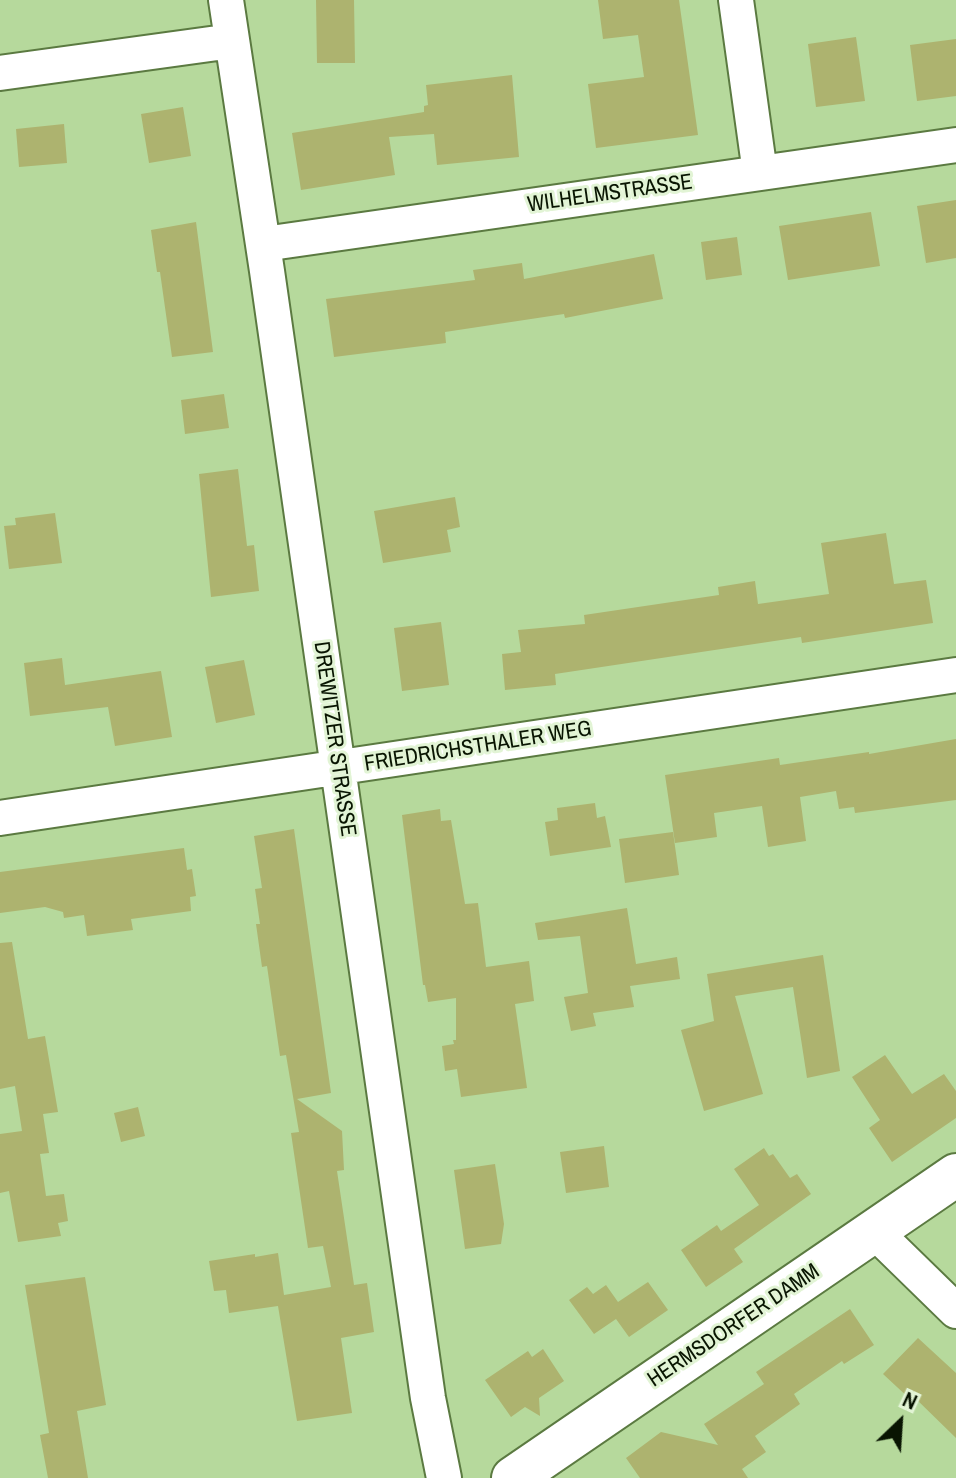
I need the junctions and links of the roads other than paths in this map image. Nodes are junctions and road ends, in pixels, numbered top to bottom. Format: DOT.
graph roads {
  1 [pos="226,0"];
  2 [pos="736,0"];
  3 [pos="232,41"];
  4 [pos="0,73"];
  5 [pos="956,145"];
  6 [pos="760,173"];
  7 [pos="264,244"];
  8 [pos="956,675"];
  9 [pos="338,767"];
  10 [pos="0,818"];
  11 [pos="956,1175"];
  12 [pos="874,1231"];
  13 [pos="956,1311"];
  14 [pos="444,1478"];
  15 [pos="513,1478"];
  1 -- 3 [label="street, DREWITZER STRASSE"];
  2 -- 6 [label="street"];
  3 -- 4 [label="street"];
  3 -- 7 [label="street, DREWITZER STRASSE"];
  5 -- 6 [label="street, WILHELMSTRASSE"];
  6 -- 7 [label="street, WILHELMSTRASSE"];
  7 -- 9 [label="street, DREWITZER STRASSE"];
  8 -- 9 [label="street, FRIEDRICHSTHALER WEG"];
  9 -- 10 [label="street, FRIEDRICHSTHALER WEG"];
  9 -- 14 [label="street, DREWITZER STRASSE"];
  11 -- 12 [label="main road, HERMSDORFER DAMM"];
  12 -- 13 [label="street"];
  12 -- 15 [label="main road, HERMSDORFER DAMM"];
}
